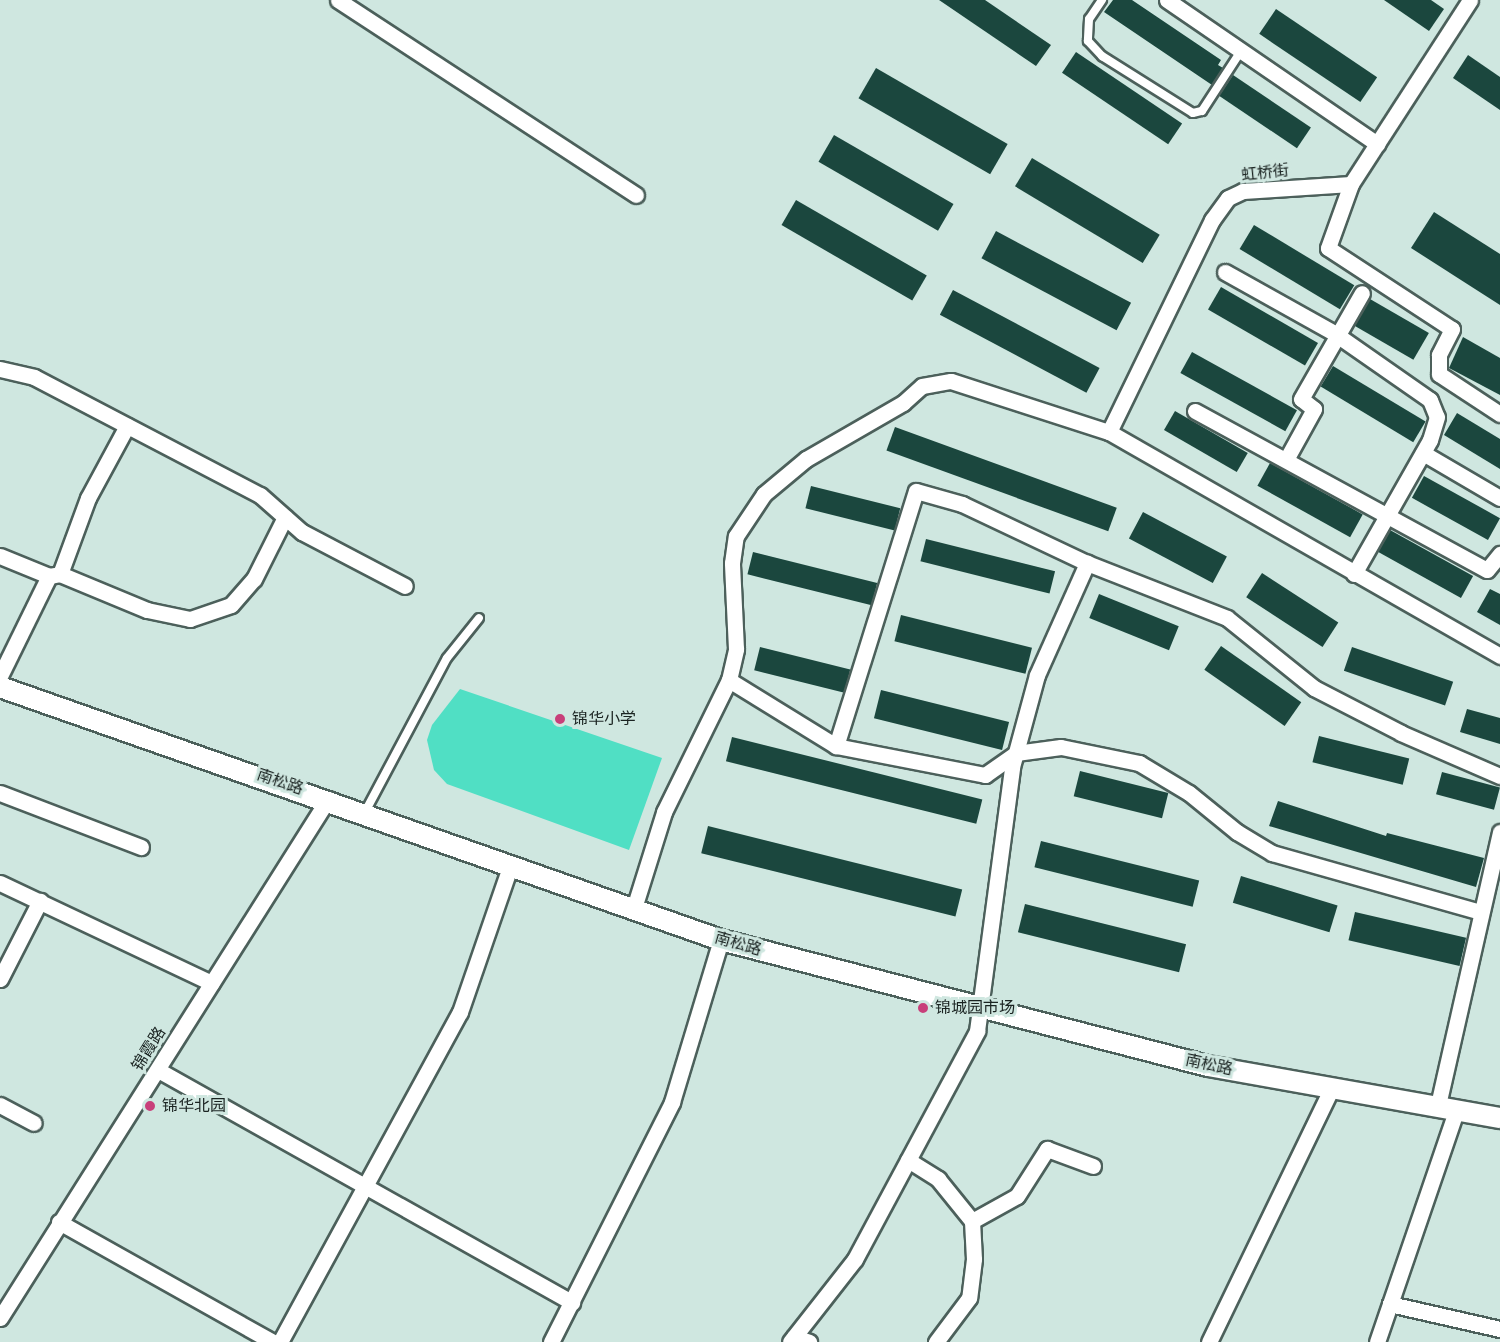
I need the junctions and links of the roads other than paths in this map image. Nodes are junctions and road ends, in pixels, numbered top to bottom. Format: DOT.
graph roads {
  1 [pos="338,0"];
  2 [pos="1102,0"];
  3 [pos="1167,0"];
  4 [pos="1470,0"];
  5 [pos="1241,51"];
  6 [pos="1377,144"];
  7 [pos="1351,184"];
  8 [pos="636,195"];
  9 [pos="1226,272"];
  10 [pos="1362,293"];
  11 [pos="1337,336"];
  12 [pos="0,369"];
  13 [pos="1195,411"];
  14 [pos="1500,414"];
  15 [pos="127,426"];
  16 [pos="1109,432"];
  17 [pos="1423,453"];
  18 [pos="1287,458"];
  19 [pos="1500,498"];
  20 [pos="1389,513"];
  21 [pos="285,517"];
  22 [pos="1500,554"];
  23 [pos="0,556"];
  24 [pos="1087,563"];
  25 [pos="1354,574"];
  26 [pos="55,575"];
  27 [pos="405,586"];
  28 [pos="479,618"];
  29 [pos="1500,656"];
  30 [pos="0,676"];
  31 [pos="729,680"];
  32 [pos="0,687"];
  33 [pos="836,746"];
  34 [pos="1016,753"];
  35 [pos="1500,776"];
  36 [pos="0,793"];
  37 [pos="328,799"];
  38 [pos="365,812"];
  39 [pos="1500,832"];
  40 [pos="141,848"];
  41 [pos="511,864"];
  42 [pos="0,883"];
  43 [pos="40,901"];
  44 [pos="634,909"];
  45 [pos="1481,912"];
  46 [pos="721,940"];
  47 [pos="0,979"];
  48 [pos="212,983"];
  49 [pos="981,1008"];
  50 [pos="158,1070"];
  51 [pos="1332,1088"];
  52 [pos="0,1105"];
  53 [pos="1447,1107"];
  54 [pos="1500,1118"];
  55 [pos="34,1123"];
  56 [pos="908,1160"];
  57 [pos="1093,1166"];
  58 [pos="366,1186"];
  59 [pos="972,1221"];
  60 [pos="59,1222"];
  61 [pos="572,1302"];
  62 [pos="1390,1304"];
  63 [pos="0,1318"];
  64 [pos="1500,1329"];
  65 [pos="792,1339"];
  66 [pos="273,1342"];
  67 [pos="280,1342"];
  68 [pos="551,1342"];
  69 [pos="809,1342"];
  70 [pos="936,1342"];
  71 [pos="1209,1342"];
  72 [pos="1377,1342"];
  1 -- 8 [label="street"];
  2 -- 5 [label="lane"];
  3 -- 5 [label="street"];
  4 -- 6 [label="street"];
  5 -- 6 [label="street"];
  6 -- 7 [label="street"];
  7 -- 14 [label="street"];
  7 -- 16 [label="street, 虹桥街"];
  9 -- 11 [label="street"];
  10 -- 11 [label="street"];
  11 -- 17 [label="street"];
  11 -- 18 [label="street"];
  12 -- 15 [label="street"];
  13 -- 18 [label="street"];
  15 -- 21 [label="street"];
  15 -- 26 [label="street"];
  16 -- 25 [label="street"];
  16 -- 31 [label="street"];
  17 -- 19 [label="street"];
  17 -- 20 [label="street"];
  18 -- 20 [label="street"];
  20 -- 22 [label="street"];
  20 -- 25 [label="street"];
  21 -- 26 [label="street"];
  21 -- 27 [label="street"];
  23 -- 26 [label="street"];
  24 -- 33 [label="street"];
  24 -- 34 [label="street"];
  24 -- 35 [label="street"];
  25 -- 29 [label="street"];
  26 -- 30 [label="street"];
  28 -- 38 [label="lane"];
  31 -- 33 [label="street"];
  31 -- 44 [label="street"];
  32 -- 37 [label="street, 南松路"];
  33 -- 34 [label="street"];
  34 -- 45 [label="street"];
  34 -- 49 [label="street"];
  36 -- 40 [label="street"];
  37 -- 38 [label="street, 南松路"];
  37 -- 48 [label="street, 锦霞路"];
  38 -- 41 [label="street, 南松路"];
  39 -- 45 [label="street"];
  41 -- 44 [label="street, 南松路"];
  41 -- 58 [label="street"];
  42 -- 43 [label="street"];
  43 -- 47 [label="street"];
  43 -- 48 [label="street"];
  44 -- 46 [label="street, 南松路"];
  45 -- 53 [label="street"];
  46 -- 49 [label="street, 南松路"];
  46 -- 61 [label="street"];
  48 -- 50 [label="street, 锦霞路"];
  49 -- 51 [label="street, 南松路"];
  49 -- 56 [label="street"];
  50 -- 58 [label="street"];
  50 -- 60 [label="street, 锦霞路"];
  51 -- 53 [label="street, 南松路"];
  51 -- 71 [label="street"];
  52 -- 55 [label="street"];
  53 -- 54 [label="street, 南松路"];
  53 -- 62 [label="street"];
  56 -- 59 [label="street"];
  56 -- 65 [label="street"];
  57 -- 59 [label="street"];
  58 -- 61 [label="street"];
  58 -- 67 [label="street"];
  59 -- 70 [label="street"];
  60 -- 63 [label="street, 锦霞路"];
  60 -- 66 [label="street"];
  61 -- 68 [label="street"];
  62 -- 64 [label="street"];
  62 -- 72 [label="street"];
  65 -- 69 [label="street"];
}
